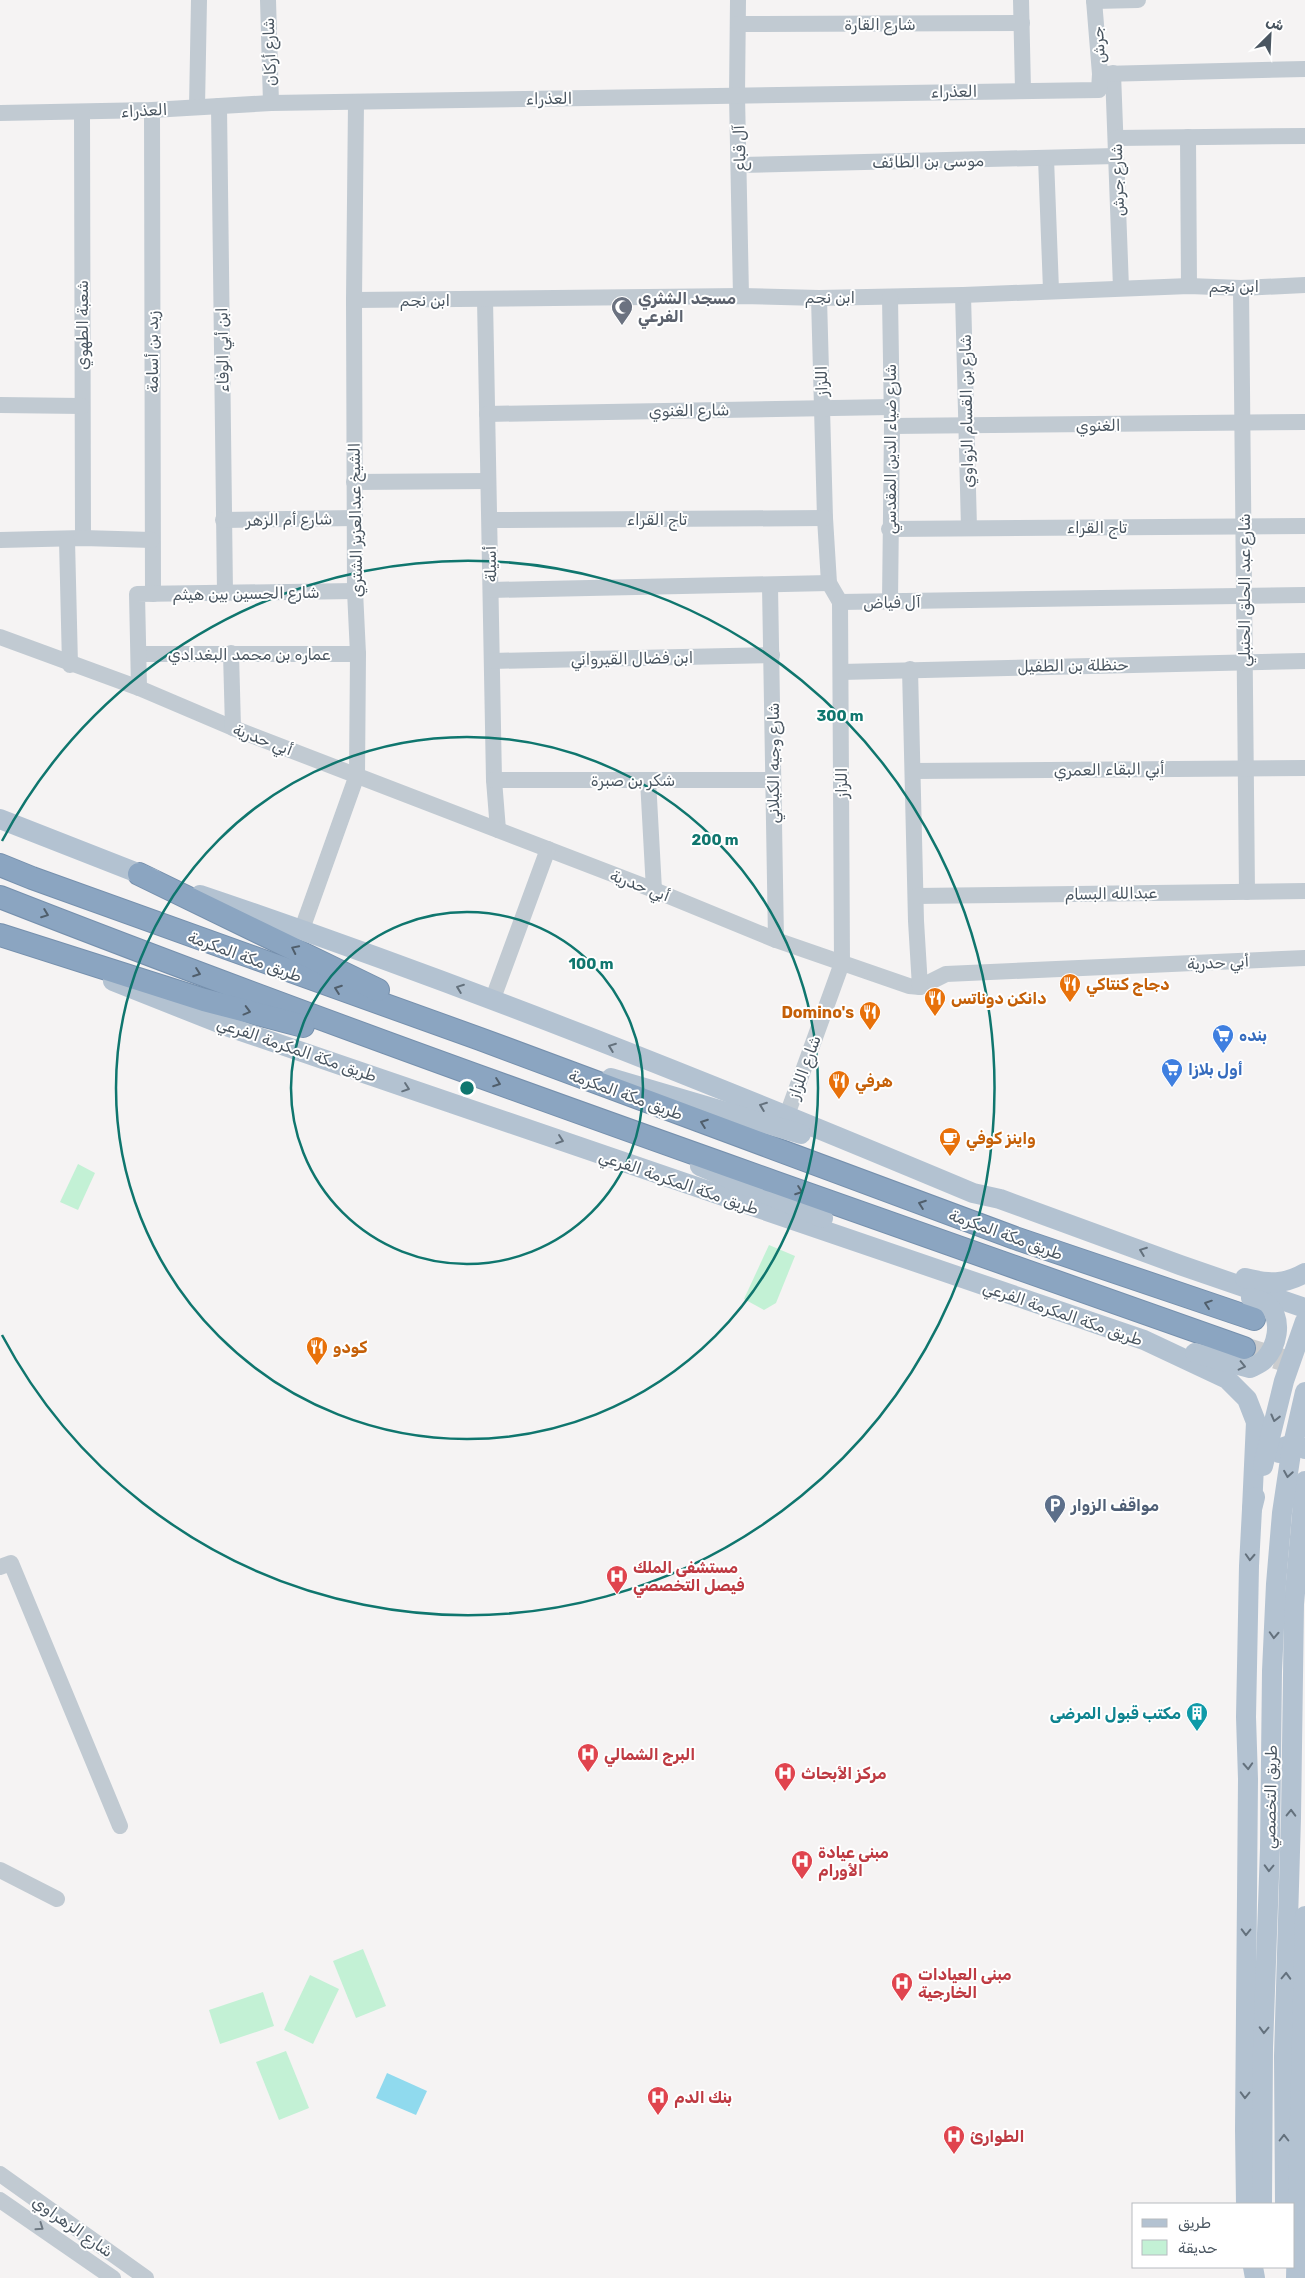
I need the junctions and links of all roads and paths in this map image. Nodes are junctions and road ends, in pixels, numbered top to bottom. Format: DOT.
graph roads {
  1 [pos="198,0"];
  2 [pos="268,0"];
  3 [pos="738,0"];
  4 [pos="1021,0"];
  5 [pos="1094,0"];
  6 [pos="1138,0"];
  7 [pos="1022,23"];
  8 [pos="738,24"];
  9 [pos="1305,70"];
  10 [pos="1104,79"];
  11 [pos="1023,90"];
  12 [pos="737,95"];
  13 [pos="356,102"];
  14 [pos="271,104"];
  15 [pos="197,106"];
  16 [pos="220,106"];
  17 [pos="152,110"];
  18 [pos="82,112"];
  19 [pos="0,113"];
  20 [pos="1305,136"];
  21 [pos="1188,137"];
  22 [pos="1116,138"];
  23 [pos="1116,156"];
  24 [pos="1046,158"];
  25 [pos="739,165"];
  26 [pos="1305,285"];
  27 [pos="1188,286"];
  28 [pos="1121,288"];
  29 [pos="1241,288"];
  30 [pos="1050,290"];
  31 [pos="964,295"];
  32 [pos="741,296"];
  33 [pos="890,297"];
  34 [pos="819,298"];
  35 [pos="485,299"];
  36 [pos="354,300"];
  37 [pos="0,405"];
  38 [pos="82,406"];
  39 [pos="821,407"];
  40 [pos="891,407"];
  41 [pos="487,414"];
  42 [pos="1305,422"];
  43 [pos="1242,423"];
  44 [pos="892,426"];
  45 [pos="965,426"];
  46 [pos="488,481"];
  47 [pos="354,482"];
  48 [pos="355,518"];
  49 [pos="825,518"];
  50 [pos="223,520"];
  51 [pos="490,520"];
  52 [pos="1243,525"];
  53 [pos="1305,526"];
  54 [pos="969,528"];
  55 [pos="889,529"];
  56 [pos="75,539"];
  57 [pos="0,540"];
  58 [pos="152,540"];
  59 [pos="829,583"];
  60 [pos="770,586"];
  61 [pos="491,590"];
  62 [pos="355,591"];
  63 [pos="225,593"];
  64 [pos="145,594"];
  65 [pos="1305,595"];
  66 [pos="1243,597"];
  67 [pos="840,602"];
  68 [pos="890,602"];
  69 [pos="0,637"];
  70 [pos="231,653"];
  71 [pos="139,654"];
  72 [pos="358,654"];
  73 [pos="772,655"];
  74 [pos="492,661"];
  75 [pos="1305,661"];
  76 [pos="1244,662"];
  77 [pos="70,664"];
  78 [pos="910,669"];
  79 [pos="841,672"];
  80 [pos="139,688"];
  81 [pos="233,728"];
  82 [pos="1246,768"];
  83 [pos="1305,768"];
  84 [pos="913,771"];
  85 [pos="357,776"];
  86 [pos="494,780"];
  87 [pos="648,780"];
  88 [pos="772,780"];
  89 [pos="0,819"];
  90 [pos="498,830"];
  91 [pos="548,849"];
  92 [pos="0,865"];
  93 [pos="139,874"];
  94 [pos="654,890"];
  95 [pos="1305,891"];
  96 [pos="1247,892"];
  97 [pos="916,896"];
  98 [pos="0,897"];
  99 [pos="302,929"];
  100 [pos="0,936"];
  101 [pos="776,940"];
  102 [pos="1305,958"];
  103 [pos="842,963"];
  104 [pos="920,987"];
  105 [pos="492,1000"];
  106 [pos="480,1039"];
  107 [pos="430,1059"];
  108 [pos="558,1105"];
  109 [pos="787,1115"];
  110 [pos="973,1194"];
  111 [pos="1180,1265"];
  112 [pos="1305,1273"];
  113 [pos="968,1280"];
  114 [pos="1305,1308"];
  115 [pos="1254,1319"];
  116 [pos="1305,1321"];
  117 [pos="1144,1340"];
  118 [pos="1244,1348"];
  119 [pos="1305,1392"];
  120 [pos="1305,1450"];
  121 [pos="1305,1481"];
  122 [pos="1252,1508"];
  123 [pos="0,1567"];
  124 [pos="120,1826"];
  125 [pos="0,1870"];
  126 [pos="57,1898"];
  127 [pos="1305,1916"];
  128 [pos="0,2174"];
  129 [pos="0,2200"];
  130 [pos="1246,2203"];
  131 [pos="1262,2203"];
  132 [pos="1285,2203"];
  133 [pos="113,2278"];
  134 [pos="146,2278"];
  135 [pos="1296,2278"];
  1 -- 15 [label="street"];
  2 -- 14 [label="street, شارع أركان"];
  3 -- 8 [label="street, آل قباع"];
  4 -- 7 [label="street"];
  5 -- 6 [label="street"];
  5 -- 10 [label="street, جرش"];
  7 -- 8 [label="street, شارع القارة"];
  7 -- 11 [label="street"];
  8 -- 12 [label="street, آل قباع"];
  9 -- 10 [label="street, العذراء"];
  10 -- 11 [label="street, العذراء"];
  10 -- 22 [label="street, شارع جرش"];
  11 -- 12 [label="street, العذراء"];
  12 -- 13 [label="street, العذراء"];
  12 -- 25 [label="street, آل قباع"];
  13 -- 14 [label="street, العذراء"];
  13 -- 36 [label="street, الشيخ عبدالعزيز الشتري"];
  14 -- 16 [label="street, العذراء"];
  15 -- 16 [label="street, العذراء"];
  15 -- 17 [label="street, العذراء"];
  16 -- 50 [label="street, ابن أبي الوفاء"];
  17 -- 18 [label="street, العذراء"];
  17 -- 58 [label="street, زيد بن أسامة"];
  18 -- 19 [label="street, العذراء"];
  18 -- 38 [label="street, شعبة الطهوي"];
  20 -- 21 [label="street"];
  21 -- 22 [label="street"];
  21 -- 27 [label="street"];
  22 -- 23 [label="street, شارع جرش"];
  23 -- 24 [label="street, موسى بن الطائف"];
  23 -- 28 [label="street, شارع جرش"];
  24 -- 25 [label="street, موسى بن الطائف"];
  24 -- 30 [label="street"];
  25 -- 32 [label="street, آل قباع"];
  26 -- 29 [label="street, ابن نجم"];
  27 -- 28 [label="street, ابن نجم"];
  27 -- 29 [label="street, ابن نجم"];
  28 -- 30 [label="street, ابن نجم"];
  29 -- 43 [label="street, شارع عبد الحلق الحنبلي"];
  30 -- 31 [label="street, ابن نجم"];
  31 -- 33 [label="street, ابن نجم"];
  31 -- 45 [label="street, شارع بن القسام الزواوي"];
  32 -- 34 [label="street, ابن نجم"];
  32 -- 35 [label="street, ابن نجم"];
  33 -- 34 [label="street, ابن نجم"];
  33 -- 40 [label="street, شارع ضياء الدين المقدسي"];
  34 -- 39 [label="street, اللزاز"];
  35 -- 36 [label="street, ابن نجم"];
  35 -- 41 [label="street, أسيلة"];
  36 -- 47 [label="street, الشيخ عبدالعزيز الشتري"];
  37 -- 38 [label="street"];
  38 -- 56 [label="street, شعبة الطهوي"];
  39 -- 40 [label="street, شارع الغنوي"];
  39 -- 41 [label="street, شارع الغنوي"];
  39 -- 49 [label="street, اللزاز"];
  40 -- 44 [label="street, شارع ضياء الدين المقدسي"];
  41 -- 46 [label="street, أسيلة"];
  42 -- 43 [label="street, الغنوي"];
  43 -- 45 [label="street, الغنوي"];
  43 -- 52 [label="street, شارع عبد الحلق الحنبلي"];
  44 -- 45 [label="street, الغنوي"];
  44 -- 55 [label="street, شارع ضياء الدين المقدسي"];
  45 -- 54 [label="street, شارع بن القسام الزواوي"];
  46 -- 47 [label="street"];
  46 -- 51 [label="street, أسيلة"];
  47 -- 48 [label="street, الشيخ عبدالعزيز الشتري"];
  48 -- 50 [label="street, شارع أم الزهر"];
  48 -- 62 [label="street, الشيخ عبدالعزيز الشتري"];
  49 -- 51 [label="street, تاج القراء"];
  49 -- 59 [label="street, اللزاز"];
  50 -- 63 [label="street, ابن أبي الوفاء"];
  51 -- 61 [label="street, أسيلة"];
  52 -- 53 [label="street, تاج القراء"];
  52 -- 54 [label="street, تاج القراء"];
  52 -- 66 [label="street, شارع عبد الحلق الحنبلي"];
  54 -- 55 [label="street, تاج القراء"];
  55 -- 68 [label="street, شارع ضياء الدين المقدسي"];
  56 -- 57 [label="street"];
  56 -- 58 [label="street"];
  56 -- 77 [label="street, شعبة الطهوي"];
  58 -- 64 [label="street, زيد بن أسامة"];
  59 -- 60 [label="street"];
  59 -- 67 [label="street, آل فياض"];
  60 -- 61 [label="street"];
  60 -- 73 [label="street, شارع وجيه الكيلاني"];
  61 -- 74 [label="street, أسيلة"];
  62 -- 63 [label="street, شارع الحسين بين هيثم"];
  62 -- 72 [label="street, الشيخ عبدالعزيز الشتري"];
  63 -- 64 [label="street, شارع الحسين بين هيثم"];
  64 -- 71 [label="street, زيد بن أسامة"];
  65 -- 66 [label="street, آل فياض"];
  66 -- 68 [label="street, آل فياض"];
  66 -- 76 [label="street, شارع عبد الحلق الحنبلي"];
  67 -- 68 [label="street, آل فياض"];
  67 -- 79 [label="street, اللزاز"];
  69 -- 77 [label="street, أبي حدرية"];
  70 -- 71 [label="street, عماره بن محمد البغدادي"];
  70 -- 72 [label="street, عماره بن محمد البغدادي"];
  70 -- 81 [label="street"];
  71 -- 80 [label="street, زيد بن أسامة"];
  72 -- 85 [label="street, الشيخ عبدالعزيز الشتري"];
  73 -- 74 [label="street, ابن فضال القيرواني"];
  73 -- 88 [label="street, شارع وجيه الكيلاني"];
  74 -- 86 [label="street, أسيلة"];
  75 -- 76 [label="street, حنظلة بن الطفيل"];
  76 -- 78 [label="street, حنظلة بن الطفيل"];
  76 -- 82 [label="street, شارع عبد الحلق الحنبلي"];
  77 -- 80 [label="street, أبي حدرية"];
  78 -- 79 [label="street, حنظلة بن الطفيل"];
  78 -- 84 [label="street"];
  79 -- 103 [label="street, اللزاز"];
  80 -- 81 [label="street, أبي حدرية"];
  81 -- 85 [label="street, أبي حدرية"];
  82 -- 83 [label="street, أبي البقاء العمري"];
  82 -- 84 [label="street, أبي البقاء العمري"];
  82 -- 96 [label="street, شارع عبد الحلق الحنبلي"];
  84 -- 97 [label="street"];
  85 -- 90 [label="street, أبي حدرية"];
  85 -- 99 [label="street, الشيخ عبدالعزيز الشتري"];
  86 -- 87 [label="street, شكر بن صبرة"];
  86 -- 90 [label="street, أسيلة"];
  87 -- 88 [label="street, شكر بن صبرة"];
  87 -- 94 [label="street"];
  88 -- 101 [label="street, شارع وجيه الكيلاني"];
  89 -- 93 [label="main road"];
  90 -- 91 [label="street, أبي حدرية"];
  91 -- 94 [label="street, أبي حدرية"];
  91 -- 105 [label="street"];
  106 -- 92 [label="highway, طريق مكة المكرمة, one-way"];
  93 -- 99 [label="main road"];
  106 -- 93 [label="highway, one-way"];
  94 -- 101 [label="street, أبي حدرية"];
  95 -- 96 [label="street, عبدالله البسام"];
  96 -- 97 [label="street, عبدالله البسام"];
  97 -- 104 [label="street"];
  98 -- 107 [label="highway, طريق مكة المكرمة, one-way"];
  105 -- 99 [label="main road, one-way"];
  100 -- 107 [label="highway, one-way"];
  100 -- 113 [label="main road, طريق مكة المكرمة الفرعي, one-way"];
  101 -- 103 [label="street, أبي حدرية"];
  102 -- 104 [label="street, أبي حدرية"];
  103 -- 104 [label="street, أبي حدرية"];
  103 -- 109 [label="street, شارع اللزاز"];
  109 -- 105 [label="main road, one-way"];
  106 -- 110 [label="main road"];
  115 -- 106 [label="highway, طريق مكة المكرمة, one-way"];
  107 -- 108 [label="highway, طريق مكة المكرمة, one-way"];
  108 -- 113 [label="main road"];
  108 -- 118 [label="highway, طريق مكة المكرمة, one-way"];
  109 -- 110 [label="main road"];
  111 -- 110 [label="main road, one-way"];
  111 -- 112 [label="main road"];
  111 -- 114 [label="main road"];
  117 -- 111 [label="main road, one-way"];
  113 -- 117 [label="main road, طريق مكة المكرمة الفرعي"];
  116 -- 122 [label="main road, one-way"];
  117 -- 122 [label="main road, طريق مكة المكرمة الفرعي"];
  119 -- 131 [label="main road, طريق التخصصي, one-way, bridge"];
  120 -- 122 [label="main road"];
  132 -- 121 [label="main road, طريق التخصصي, one-way"];
  122 -- 130 [label="main road, one-way"];
  123 -- 124 [label="street"];
  125 -- 126 [label="street"];
  127 -- 135 [label="main road"];
  128 -- 134 [label="street, شارع الزهراوي"];
  129 -- 133 [label="street, one-way"];
}
